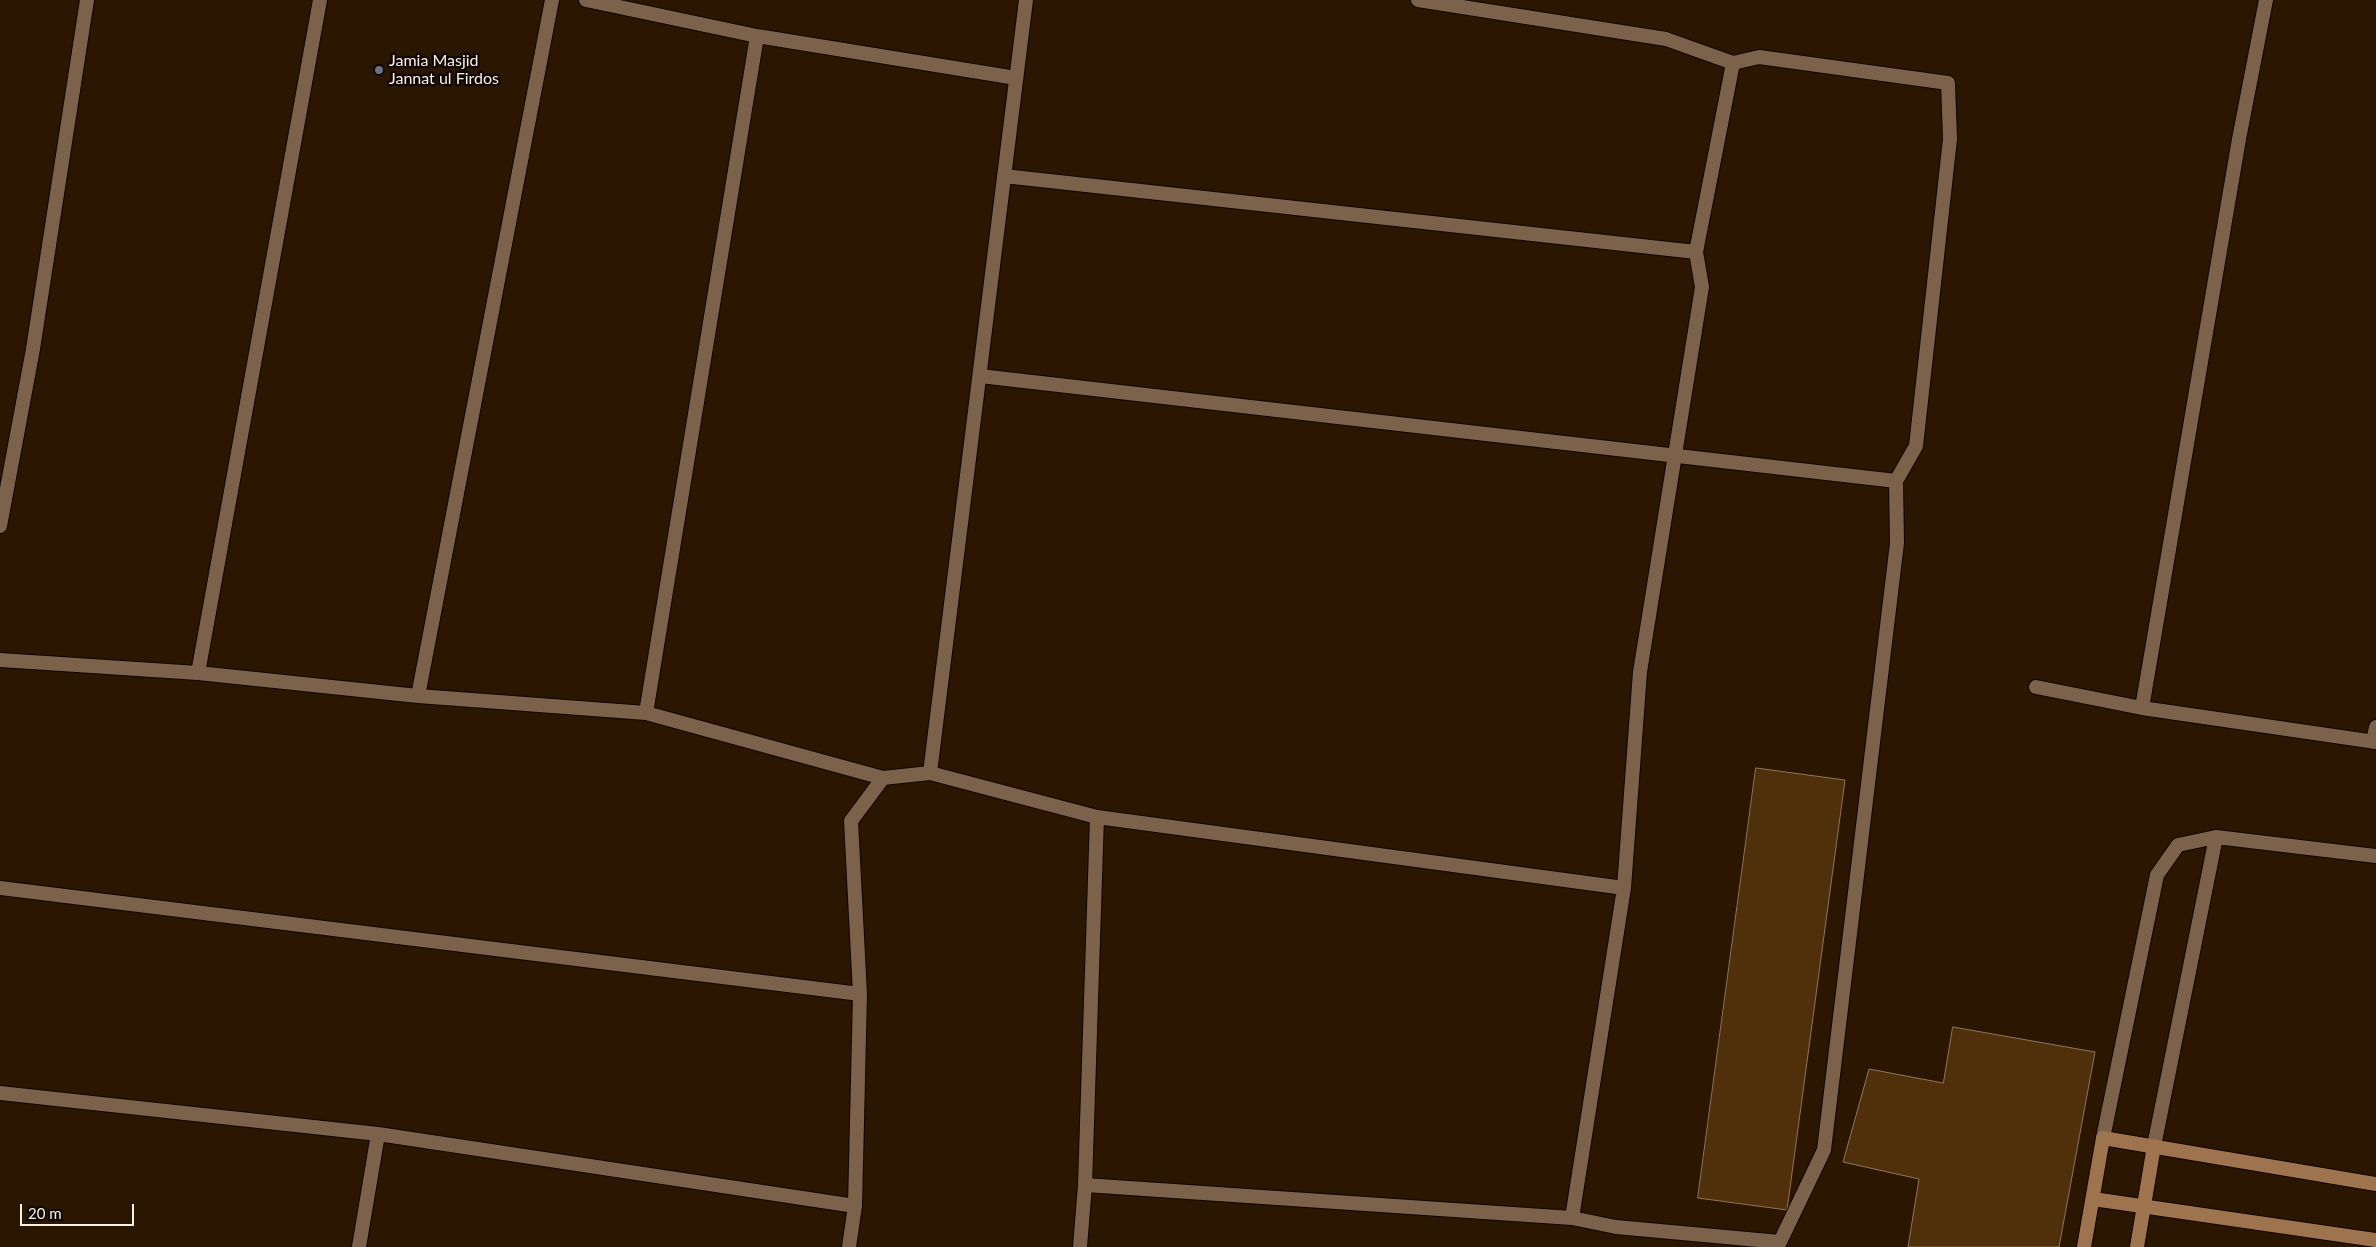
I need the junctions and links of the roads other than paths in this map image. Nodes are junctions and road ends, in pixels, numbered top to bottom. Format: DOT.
graph roads {
  1 [pos="87,0"];
  2 [pos="320,0"];
  3 [pos="552,0"];
  4 [pos="586,0"];
  5 [pos="1026,0"];
  6 [pos="1418,0"];
  7 [pos="2266,0"];
  8 [pos="757,36"];
  9 [pos="1732,63"];
  10 [pos="1016,78"];
  11 [pos="1004,176"];
  12 [pos="1696,252"];
  13 [pos="980,376"];
  14 [pos="1675,456"];
  15 [pos="1896,481"];
  16 [pos="0,526"];
  17 [pos="0,660"];
  18 [pos="198,673"];
  19 [pos="2036,688"];
  20 [pos="418,696"];
  21 [pos="2142,708"];
  22 [pos="646,713"];
  23 [pos="2376,727"];
  24 [pos="2375,742"];
  25 [pos="930,773"];
  26 [pos="883,778"];
  27 [pos="1097,817"];
  28 [pos="2216,837"];
  29 [pos="2376,856"];
  30 [pos="0,888"];
  31 [pos="1624,888"];
  32 [pos="860,994"];
  33 [pos="0,1093"];
  34 [pos="378,1134"];
  35 [pos="2103,1138"];
  36 [pos="2154,1146"];
  37 [pos="1084,1184"];
  38 [pos="2376,1184"];
  39 [pos="2092,1199"];
  40 [pos="855,1206"];
  41 [pos="2144,1207"];
  42 [pos="1572,1218"];
  43 [pos="2376,1240"];
  44 [pos="359,1247"];
  45 [pos="849,1247"];
  46 [pos="1080,1247"];
  47 [pos="2084,1247"];
  48 [pos="2137,1247"];
  1 -- 16 [label="street"];
  2 -- 18 [label="street"];
  3 -- 20 [label="street"];
  4 -- 8 [label="street"];
  5 -- 10 [label="street"];
  6 -- 9 [label="street"];
  7 -- 21 [label="street"];
  8 -- 10 [label="street"];
  8 -- 22 [label="street"];
  9 -- 12 [label="street"];
  9 -- 15 [label="street"];
  10 -- 11 [label="street"];
  11 -- 12 [label="street"];
  11 -- 13 [label="street"];
  12 -- 14 [label="street"];
  13 -- 14 [label="street"];
  13 -- 25 [label="street"];
  14 -- 15 [label="street"];
  14 -- 31 [label="street"];
  15 -- 42 [label="street"];
  17 -- 18 [label="street"];
  18 -- 20 [label="street"];
  19 -- 21 [label="street"];
  20 -- 22 [label="street"];
  21 -- 24 [label="street"];
  22 -- 26 [label="street"];
  23 -- 24 [label="street"];
  25 -- 26 [label="street"];
  25 -- 27 [label="street"];
  26 -- 32 [label="street"];
  27 -- 31 [label="street"];
  27 -- 37 [label="street"];
  28 -- 29 [label="street"];
  28 -- 35 [label="street"];
  28 -- 36 [label="street"];
  30 -- 32 [label="street"];
  31 -- 42 [label="street"];
  32 -- 40 [label="street"];
  33 -- 34 [label="street"];
  34 -- 40 [label="street"];
  34 -- 44 [label="street"];
  35 -- 36 [label="main road"];
  35 -- 39 [label="main road"];
  36 -- 38 [label="main road"];
  36 -- 41 [label="main road"];
  37 -- 42 [label="street"];
  37 -- 46 [label="street"];
  39 -- 41 [label="main road"];
  39 -- 47 [label="main road"];
  40 -- 45 [label="street"];
  41 -- 43 [label="main road"];
  41 -- 48 [label="main road"];
}
